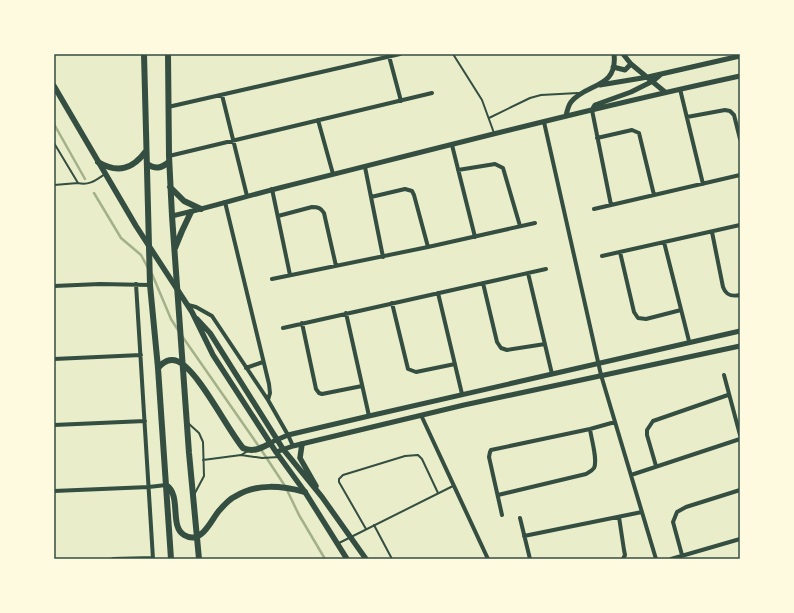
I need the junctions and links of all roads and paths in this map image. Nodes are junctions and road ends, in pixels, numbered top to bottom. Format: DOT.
graph roads {
  1 [pos="144,54"];
  2 [pos="168,54"];
  3 [pos="400,54"];
  4 [pos="453,54"];
  5 [pos="614,54"];
  6 [pos="623,54"];
  7 [pos="389,56"];
  8 [pos="740,56"];
  9 [pos="631,64"];
  10 [pos="613,68"];
  11 [pos="661,74"];
  12 [pos="740,76"];
  13 [pos="648,77"];
  14 [pos="653,81"];
  15 [pos="600,85"];
  16 [pos="54,86"];
  17 [pos="680,89"];
  18 [pos="665,92"];
  19 [pos="432,93"];
  20 [pos="581,93"];
  21 [pos="222,95"];
  22 [pos="401,101"];
  23 [pos="168,107"];
  24 [pos="592,110"];
  25 [pos="566,116"];
  26 [pos="687,117"];
  27 [pos="489,118"];
  28 [pos="318,120"];
  29 [pos="544,122"];
  30 [pos="495,134"];
  31 [pos="597,138"];
  32 [pos="740,139"];
  33 [pos="233,140"];
  34 [pos="54,143"];
  35 [pos="452,145"];
  36 [pos="55,148"];
  37 [pos="146,151"];
  38 [pos="169,159"];
  39 [pos="98,162"];
  40 [pos="147,164"];
  41 [pos="365,166"];
  42 [pos="458,170"];
  43 [pos="105,174"];
  44 [pos="333,174"];
  45 [pos="740,175"];
  46 [pos="78,183"];
  47 [pos="703,184"];
  48 [pos="54,185"];
  49 [pos="170,187"];
  50 [pos="272,189"];
  51 [pos="654,195"];
  52 [pos="247,196"];
  53 [pos="371,197"];
  54 [pos="225,202"];
  55 [pos="610,205"];
  56 [pos="201,209"];
  57 [pos="594,210"];
  58 [pos="192,212"];
  59 [pos="172,216"];
  60 [pos="278,216"];
  61 [pos="535,222"];
  62 [pos="740,225"];
  63 [pos="520,226"];
  64 [pos="712,232"];
  65 [pos="474,237"];
  66 [pos="664,242"];
  67 [pos="148,244"];
  68 [pos="428,247"];
  69 [pos="174,251"];
  70 [pos="620,252"];
  71 [pos="602,256"];
  72 [pos="383,257"];
  73 [pos="336,266"];
  74 [pos="546,269"];
  75 [pos="528,273"];
  76 [pos="290,275"];
  77 [pos="272,280"];
  78 [pos="483,283"];
  79 [pos="136,284"];
  80 [pos="150,285"];
  81 [pos="54,286"];
  82 [pos="177,290"];
  83 [pos="438,293"];
  84 [pos="740,296"];
  85 [pos="392,303"];
  86 [pos="187,305"];
  87 [pos="681,310"];
  88 [pos="192,312"];
  89 [pos="346,313"];
  90 [pos="302,323"];
  91 [pos="283,328"];
  92 [pos="740,331"];
  93 [pos="689,342"];
  94 [pos="545,344"];
  95 [pos="740,346"];
  96 [pos="141,356"];
  97 [pos="54,359"];
  98 [pos="263,362"];
  99 [pos="182,364"];
  100 [pos="455,364"];
  101 [pos="598,364"];
  102 [pos="158,368"];
  103 [pos="246,368"];
  104 [pos="552,374"];
  105 [pos="601,375"];
  106 [pos="724,375"];
  107 [pos="362,386"];
  108 [pos="462,394"];
  109 [pos="728,395"];
  110 [pos="268,400"];
  111 [pos="421,415"];
  112 [pos="369,416"];
  113 [pos="145,421"];
  114 [pos="187,422"];
  115 [pos="615,422"];
  116 [pos="54,425"];
  117 [pos="590,429"];
  118 [pos="288,435"];
  119 [pos="740,435"];
  120 [pos="277,439"];
  121 [pos="740,439"];
  122 [pos="302,444"];
  123 [pos="268,445"];
  124 [pos="293,446"];
  125 [pos="283,449"];
  126 [pos="252,450"];
  127 [pos="241,455"];
  128 [pos="277,455"];
  129 [pos="203,460"];
  130 [pos="656,466"];
  131 [pos="631,475"];
  132 [pos="166,485"];
  133 [pos="454,485"];
  134 [pos="149,487"];
  135 [pos="740,490"];
  136 [pos="54,491"];
  137 [pos="305,492"];
  138 [pos="438,493"];
  139 [pos="498,495"];
  140 [pos="194,496"];
  141 [pos="322,497"];
  142 [pos="642,512"];
  143 [pos="502,515"];
  144 [pos="619,517"];
  145 [pos="520,518"];
  146 [pos="374,525"];
  147 [pos="366,530"];
  148 [pos="524,536"];
  149 [pos="197,537"];
  150 [pos="351,537"];
  151 [pos="740,540"];
  152 [pos="337,544"];
  153 [pos="682,555"];
  154 [pos="153,558"];
  155 [pos="113,559"];
  156 [pos="172,559"];
  157 [pos="200,559"];
  158 [pos="347,559"];
  159 [pos="366,559"];
  160 [pos="392,559"];
  161 [pos="488,559"];
  162 [pos="530,559"];
  163 [pos="623,559"];
  164 [pos="656,559"];
  165 [pos="671,559"];
  1 -- 37 [label="main road"];
  2 -- 23 [label="main road"];
  3 -- 7 [label="street"];
  4 -- 27 [label="lane"];
  5 -- 10 [label="street"];
  6 -- 9 [label="street"];
  7 -- 21 [label="street"];
  7 -- 22 [label="street"];
  8 -- 11 [label="street"];
  9 -- 10 [label="street"];
  9 -- 13 [label="street"];
  10 -- 15 [label="street"];
  11 -- 13 [label="street"];
  11 -- 14 [label="street"];
  12 -- 17 [label="street"];
  13 -- 14 [label="street"];
  13 -- 15 [label="street"];
  14 -- 18 [label="street"];
  14 -- 24 [label="street"];
  15 -- 20 [label="street"];
  16 -- 39 [label="main road"];
  17 -- 18 [label="street"];
  17 -- 26 [label="street"];
  18 -- 24 [label="street"];
  19 -- 22 [label="street"];
  20 -- 25 [label="street"];
  20 -- 27 [label="lane"];
  21 -- 23 [label="street"];
  21 -- 33 [label="street"];
  22 -- 28 [label="street"];
  23 -- 38 [label="main road"];
  24 -- 25 [label="street"];
  24 -- 31 [label="street"];
  25 -- 29 [label="street"];
  26 -- 32 [label="street"];
  26 -- 47 [label="street"];
  27 -- 30 [label="lane"];
  28 -- 33 [label="street"];
  28 -- 44 [label="street"];
  29 -- 30 [label="street"];
  29 -- 101 [label="street"];
  30 -- 35 [label="street"];
  31 -- 51 [label="street"];
  31 -- 55 [label="street"];
  33 -- 38 [label="street"];
  33 -- 52 [label="street"];
  34 -- 36 [label="lane"];
  35 -- 41 [label="street"];
  35 -- 42 [label="street"];
  36 -- 46 [label="lane"];
  37 -- 39 [label="main road"];
  37 -- 40 [label="main road"];
  38 -- 40 [label="main road"];
  38 -- 49 [label="main road"];
  39 -- 43 [label="main road"];
  40 -- 67 [label="main road"];
  41 -- 44 [label="street"];
  41 -- 53 [label="street"];
  42 -- 63 [label="street"];
  42 -- 65 [label="street"];
  43 -- 46 [label="lane"];
  43 -- 67 [label="main road"];
  44 -- 50 [label="street"];
  45 -- 47 [label="street"];
  46 -- 48 [label="lane"];
  47 -- 51 [label="street"];
  49 -- 56 [label="main road"];
  49 -- 59 [label="main road"];
  50 -- 52 [label="street"];
  50 -- 60 [label="street"];
  51 -- 55 [label="street"];
  52 -- 54 [label="street"];
  53 -- 68 [label="street"];
  53 -- 72 [label="street"];
  54 -- 56 [label="street"];
  54 -- 98 [label="street"];
  55 -- 57 [label="street"];
  56 -- 58 [label="street"];
  58 -- 59 [label="street"];
  58 -- 69 [label="main road"];
  59 -- 69 [label="main road"];
  60 -- 73 [label="street"];
  60 -- 76 [label="street"];
  61 -- 63 [label="street"];
  62 -- 64 [label="street"];
  63 -- 65 [label="street"];
  64 -- 66 [label="street"];
  64 -- 84 [label="street"];
  65 -- 68 [label="street"];
  66 -- 70 [label="street"];
  66 -- 87 [label="street"];
  67 -- 80 [label="main road"];
  67 -- 82 [label="main road"];
  68 -- 72 [label="street"];
  69 -- 82 [label="main road"];
  70 -- 71 [label="street"];
  70 -- 87 [label="street"];
  72 -- 73 [label="street"];
  73 -- 76 [label="street"];
  74 -- 75 [label="street"];
  75 -- 78 [label="street"];
  75 -- 94 [label="street"];
  76 -- 77 [label="street"];
  78 -- 83 [label="street"];
  78 -- 94 [label="street"];
  79 -- 80 [label="street"];
  79 -- 81 [label="street"];
  79 -- 96 [label="street"];
  80 -- 102 [label="main road"];
  82 -- 86 [label="main road"];
  82 -- 99 [label="main road"];
  83 -- 85 [label="street"];
  83 -- 100 [label="street"];
  85 -- 89 [label="street"];
  85 -- 100 [label="street"];
  86 -- 88 [label="main road"];
  86 -- 103 [label="street"];
  87 -- 93 [label="street"];
  88 -- 120 [label="main road"];
  88 -- 123 [label="main road"];
  89 -- 90 [label="street"];
  89 -- 107 [label="street"];
  90 -- 91 [label="street"];
  90 -- 107 [label="street"];
  92 -- 93 [label="street"];
  93 -- 101 [label="street"];
  94 -- 104 [label="street"];
  95 -- 105 [label="street"];
  96 -- 97 [label="street"];
  96 -- 113 [label="street"];
  98 -- 103 [label="street"];
  98 -- 110 [label="street"];
  99 -- 102 [label="main road"];
  99 -- 114 [label="main road"];
  99 -- 126 [label="main road"];
  100 -- 108 [label="street"];
  101 -- 104 [label="street"];
  101 -- 105 [label="street"];
  102 -- 132 [label="main road"];
  103 -- 110 [label="street"];
  104 -- 108 [label="street"];
  105 -- 111 [label="street"];
  105 -- 115 [label="street"];
  106 -- 109 [label="street"];
  107 -- 112 [label="street"];
  108 -- 112 [label="street"];
  109 -- 119 [label="street"];
  109 -- 130 [label="street"];
  110 -- 118 [label="street"];
  111 -- 122 [label="street"];
  111 -- 133 [label="street"];
  112 -- 118 [label="street"];
  113 -- 116 [label="street"];
  113 -- 134 [label="street"];
  114 -- 129 [label="lane"];
  114 -- 140 [label="main road"];
  115 -- 117 [label="street"];
  115 -- 131 [label="street"];
  117 -- 139 [label="street"];
  117 -- 139 [label="street"];
  118 -- 120 [label="street"];
  118 -- 124 [label="street"];
  120 -- 123 [label="street"];
  120 -- 125 [label="main road"];
  121 -- 130 [label="street"];
  122 -- 124 [label="street"];
  122 -- 141 [label="main road"];
  123 -- 126 [label="main road"];
  123 -- 128 [label="main road"];
  124 -- 125 [label="street"];
  125 -- 128 [label="street"];
  125 -- 141 [label="main road"];
  126 -- 127 [label="lane"];
  127 -- 128 [label="lane"];
  127 -- 129 [label="lane"];
  128 -- 137 [label="main road"];
  129 -- 140 [label="lane"];
  130 -- 131 [label="street"];
  131 -- 142 [label="street"];
  132 -- 134 [label="street"];
  132 -- 149 [label="main road"];
  132 -- 156 [label="main road"];
  133 -- 138 [label="lane"];
  133 -- 161 [label="street"];
  134 -- 136 [label="street"];
  134 -- 154 [label="street"];
  135 -- 153 [label="street"];
  137 -- 149 [label="main road"];
  137 -- 152 [label="main road"];
  138 -- 146 [label="lane"];
  138 -- 147 [label="lane"];
  139 -- 143 [label="street"];
  140 -- 149 [label="main road"];
  141 -- 150 [label="main road"];
  142 -- 144 [label="street"];
  142 -- 164 [label="street"];
  144 -- 148 [label="street"];
  144 -- 163 [label="street"];
  145 -- 148 [label="street"];
  146 -- 147 [label="lane"];
  146 -- 160 [label="lane"];
  147 -- 150 [label="lane"];
  148 -- 162 [label="street"];
  149 -- 157 [label="main road"];
  150 -- 152 [label="lane"];
  150 -- 159 [label="main road"];
  151 -- 153 [label="street"];
  152 -- 158 [label="main road"];
  153 -- 165 [label="street"];
  154 -- 155 [label="street"];
}
